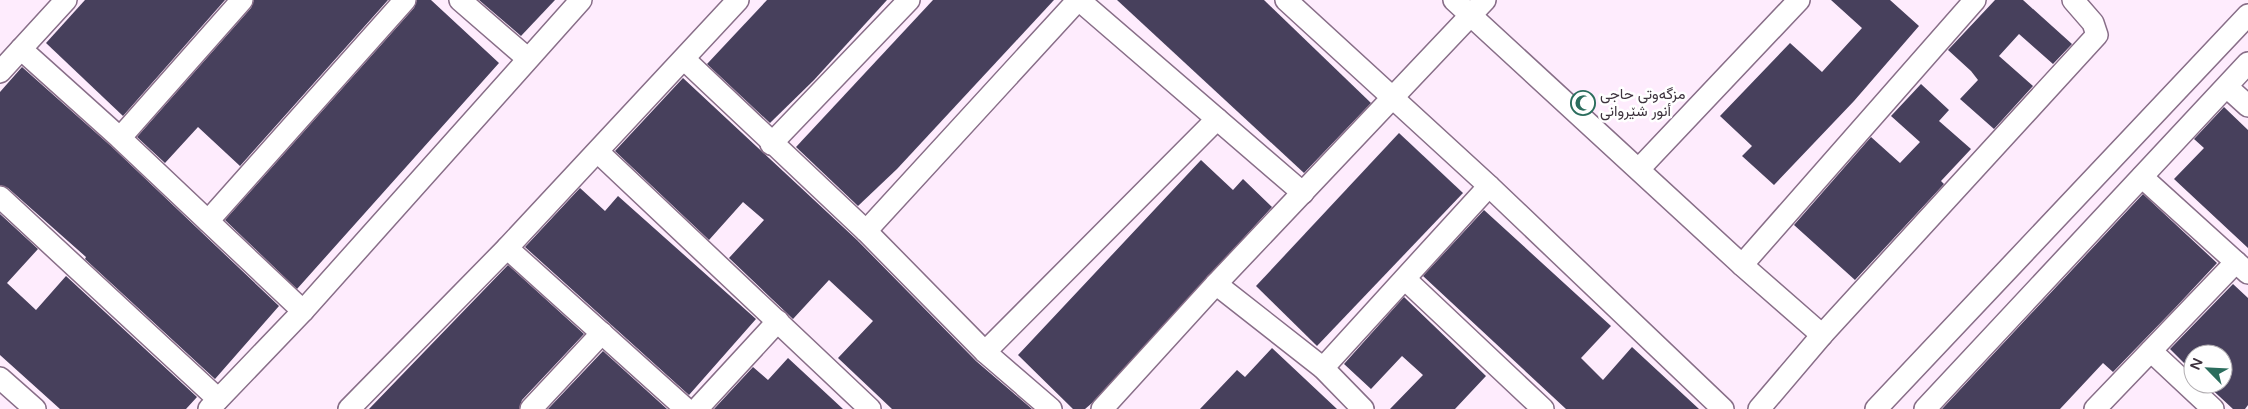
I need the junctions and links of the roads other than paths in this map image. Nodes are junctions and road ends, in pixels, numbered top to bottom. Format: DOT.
graph roads {
  1 [pos="66,0"];
  2 [pos="242,0"];
  3 [pos="405,0"];
  4 [pos="460,0"];
  5 [pos="581,0"];
  6 [pos="738,0"];
  7 [pos="909,0"];
  8 [pos="1079,0"];
  9 [pos="1286,0"];
  10 [pos="1454,0"];
  11 [pos="1485,0"];
  12 [pos="1799,0"];
  13 [pos="1975,0"];
  14 [pos="2074,0"];
  15 [pos="2248,15"];
  16 [pos="1470,16"];
  17 [pos="20,49"];
  18 [pos="527,58"];
  19 [pos="684,59"];
  20 [pos="2248,63"];
  21 [pos="0,72"];
  22 [pos="2227,86"];
  23 [pos="1393,98"];
  24 [pos="2248,106"];
  25 [pos="1217,119"];
  26 [pos="120,138"];
  27 [pos="771,144"];
  28 [pos="598,152"];
  29 [pos="1639,169"];
  30 [pos="2142,177"];
  31 [pos="1489,186"];
  32 [pos="1303,193"];
  33 [pos="0,197"];
  34 [pos="208,221"];
  35 [pos="866,231"];
  36 [pos="507,248"];
  37 [pos="1742,265"];
  38 [pos="2242,268"];
  39 [pos="1405,279"];
  40 [pos="1216,284"];
  41 [pos="303,311"];
  42 [pos="778,321"];
  43 [pos="602,332"];
  44 [pos="1822,335"];
  45 [pos="985,352"];
  46 [pos="2151,352"];
  47 [pos="1323,368"];
  48 [pos="0,378"];
  49 [pos="214,404"];
  50 [pos="1885,406"];
  51 [pos="867,408"];
  52 [pos="35,409"];
  53 [pos="349,409"];
  54 [pos="531,409"];
  55 [pos="686,409"];
  56 [pos="697,409"];
  57 [pos="1051,409"];
  58 [pos="1102,409"];
  59 [pos="1363,409"];
  60 [pos="1543,409"];
  61 [pos="1724,409"];
  62 [pos="1759,409"];
  63 [pos="1925,409"];
  64 [pos="2095,409"];
  65 [pos="2213,409"];
  1 -- 17 [label="street"];
  2 -- 26 [label="street"];
  3 -- 34 [label="street"];
  4 -- 18 [label="street"];
  5 -- 18 [label="street"];
  6 -- 19 [label="street"];
  7 -- 27 [label="street"];
  8 -- 25 [label="street"];
  8 -- 35 [label="street"];
  9 -- 23 [label="street"];
  10 -- 16 [label="street"];
  11 -- 16 [label="street"];
  12 -- 29 [label="street"];
  13 -- 37 [label="street"];
  14 -- 44 [label="street"];
  15 -- 50 [label="street"];
  16 -- 23 [label="street"];
  16 -- 29 [label="street"];
  17 -- 21 [label="street"];
  17 -- 26 [label="street"];
  18 -- 41 [label="street"];
  19 -- 27 [label="street"];
  19 -- 28 [label="street"];
  20 -- 22 [label="street"];
  22 -- 24 [label="street"];
  22 -- 30 [label="street"];
  23 -- 31 [label="street"];
  23 -- 32 [label="street"];
  25 -- 32 [label="street"];
  25 -- 45 [label="street"];
  26 -- 34 [label="street"];
  27 -- 35 [label="street"];
  28 -- 36 [label="street"];
  28 -- 42 [label="street"];
  29 -- 37 [label="street"];
  30 -- 38 [label="street"];
  30 -- 63 [label="street"];
  31 -- 39 [label="street"];
  31 -- 61 [label="street"];
  32 -- 40 [label="street"];
  33 -- 49 [label="street"];
  34 -- 41 [label="street"];
  35 -- 45 [label="street"];
  36 -- 43 [label="street"];
  36 -- 53 [label="street"];
  37 -- 44 [label="street"];
  38 -- 46 [label="street"];
  39 -- 47 [label="street"];
  39 -- 60 [label="street"];
  40 -- 47 [label="street"];
  40 -- 58 [label="street"];
  41 -- 49 [label="street"];
  42 -- 51 [label="street"];
  42 -- 56 [label="street"];
  43 -- 54 [label="street"];
  43 -- 55 [label="street"];
  44 -- 62 [label="street"];
  45 -- 57 [label="street"];
  46 -- 64 [label="street"];
  46 -- 65 [label="street"];
  47 -- 59 [label="street"];
  48 -- 52 [label="street"];
}
